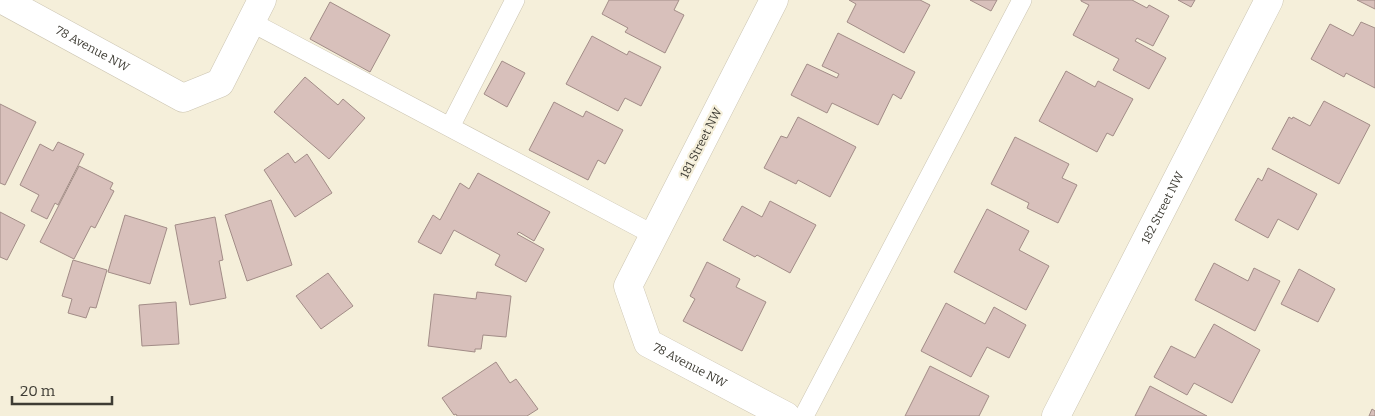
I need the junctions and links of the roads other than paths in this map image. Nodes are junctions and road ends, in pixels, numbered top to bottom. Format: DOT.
graph roads {
  1 [pos="3,0"];
  2 [pos="515,0"];
  3 [pos="774,0"];
  4 [pos="1022,0"];
  5 [pos="1269,0"];
  6 [pos="257,11"];
  7 [pos="450,127"];
  8 [pos="654,235"];
  9 [pos="628,286"];
  10 [pos="786,416"];
  11 [pos="804,416"];
  12 [pos="1056,416"];
  1 -- 6 [label="street, 78 Avenue NW"];
  2 -- 7 [label="lane"];
  3 -- 8 [label="street, 181 Street NW"];
  4 -- 11 [label="lane"];
  5 -- 12 [label="street, 182 Street NW"];
  6 -- 7 [label="lane"];
  7 -- 8 [label="lane"];
  8 -- 9 [label="street, 181 Street NW"];
  9 -- 10 [label="street, 78 Avenue NW"];
}
